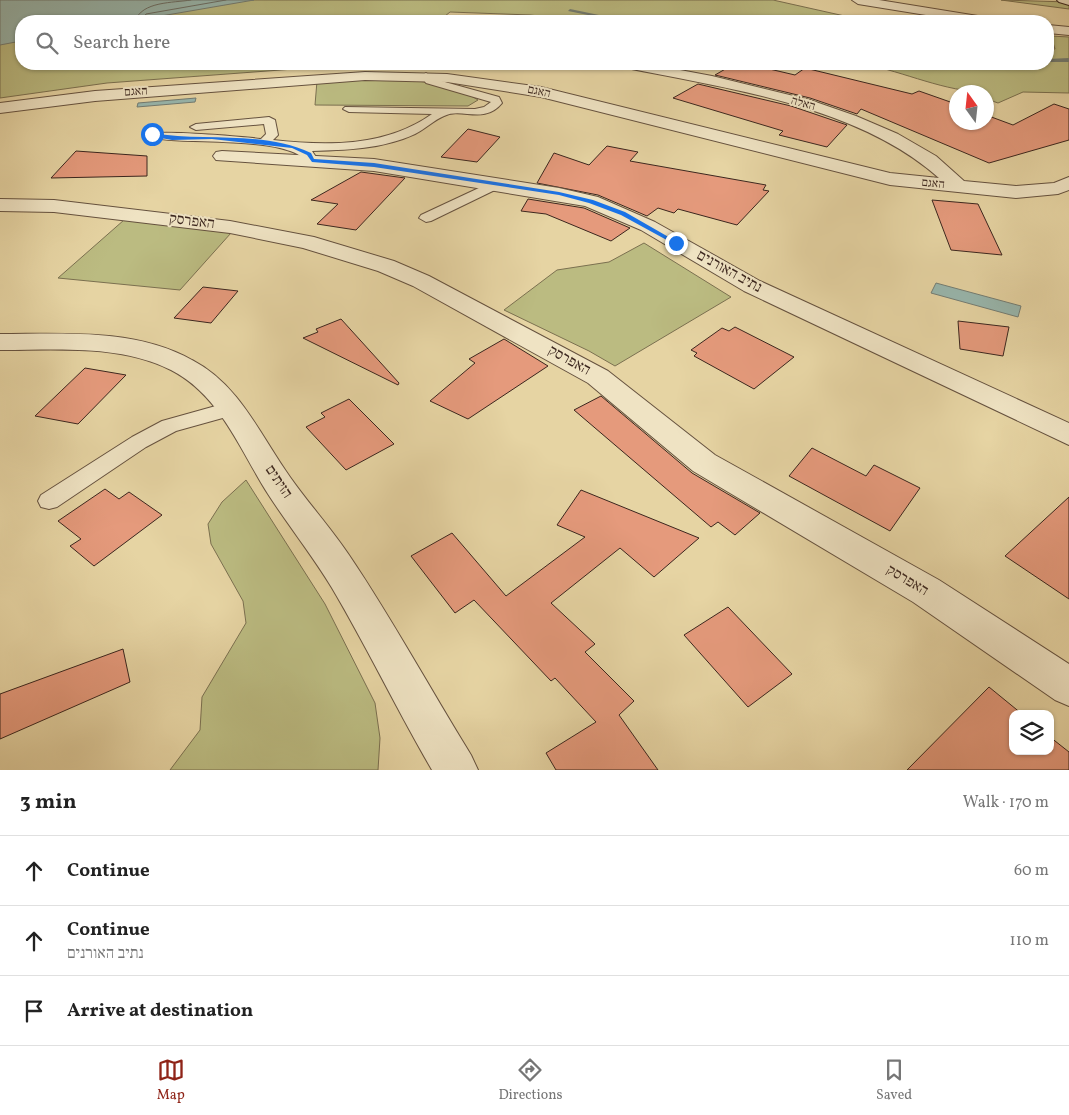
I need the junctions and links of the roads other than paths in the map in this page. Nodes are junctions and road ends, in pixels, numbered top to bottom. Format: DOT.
graph roads {
  1 [pos="858,0"];
  2 [pos="1064,0"];
  3 [pos="1069,0"];
  4 [pos="948,15"];
  5 [pos="1054,30"];
  6 [pos="1069,31"];
  7 [pos="655,70"];
  8 [pos="426,76"];
  9 [pos="0,108"];
  10 [pos="349,109"];
  11 [pos="442,112"];
  12 [pos="264,143"];
  13 [pos="293,146"];
  14 [pos="222,156"];
  15 [pos="312,160"];
  16 [pos="496,184"];
  17 [pos="1069,184"];
  18 [pos="960,187"];
  19 [pos="0,205"];
  20 [pos="426,218"];
  21 [pos="0,342"];
  22 [pos="230,408"];
  23 [pos="1069,435"];
  24 [pos="49,501"];
  25 [pos="1069,687"];
  26 [pos="456,770"];
  1 -- 4 [label="street"];
  2 -- 3 [label="street"];
  5 -- 6 [label="street"];
  7 -- 18 [label="street, האלה"];
  8 -- 9 [label="street, האגם"];
  8 -- 11 [label="lane"];
  8 -- 18 [label="street, האגם"];
  10 -- 11 [label="lane"];
  11 -- 13 [label="lane"];
  12 -- 12 [label="lane"];
  12 -- 13 [label="lane"];
  13 -- 15 [label="lane"];
  14 -- 15 [label="street, נתיב האורנים"];
  15 -- 16 [label="street, נתיב האורנים"];
  16 -- 20 [label="lane"];
  16 -- 23 [label="street, נתיב האורנים"];
  17 -- 18 [label="street, האגם"];
  19 -- 25 [label="street, האפרסק"];
  21 -- 22 [label="street, הזיתים"];
  22 -- 24 [label="lane"];
  22 -- 26 [label="street, הזיתים"];
}
